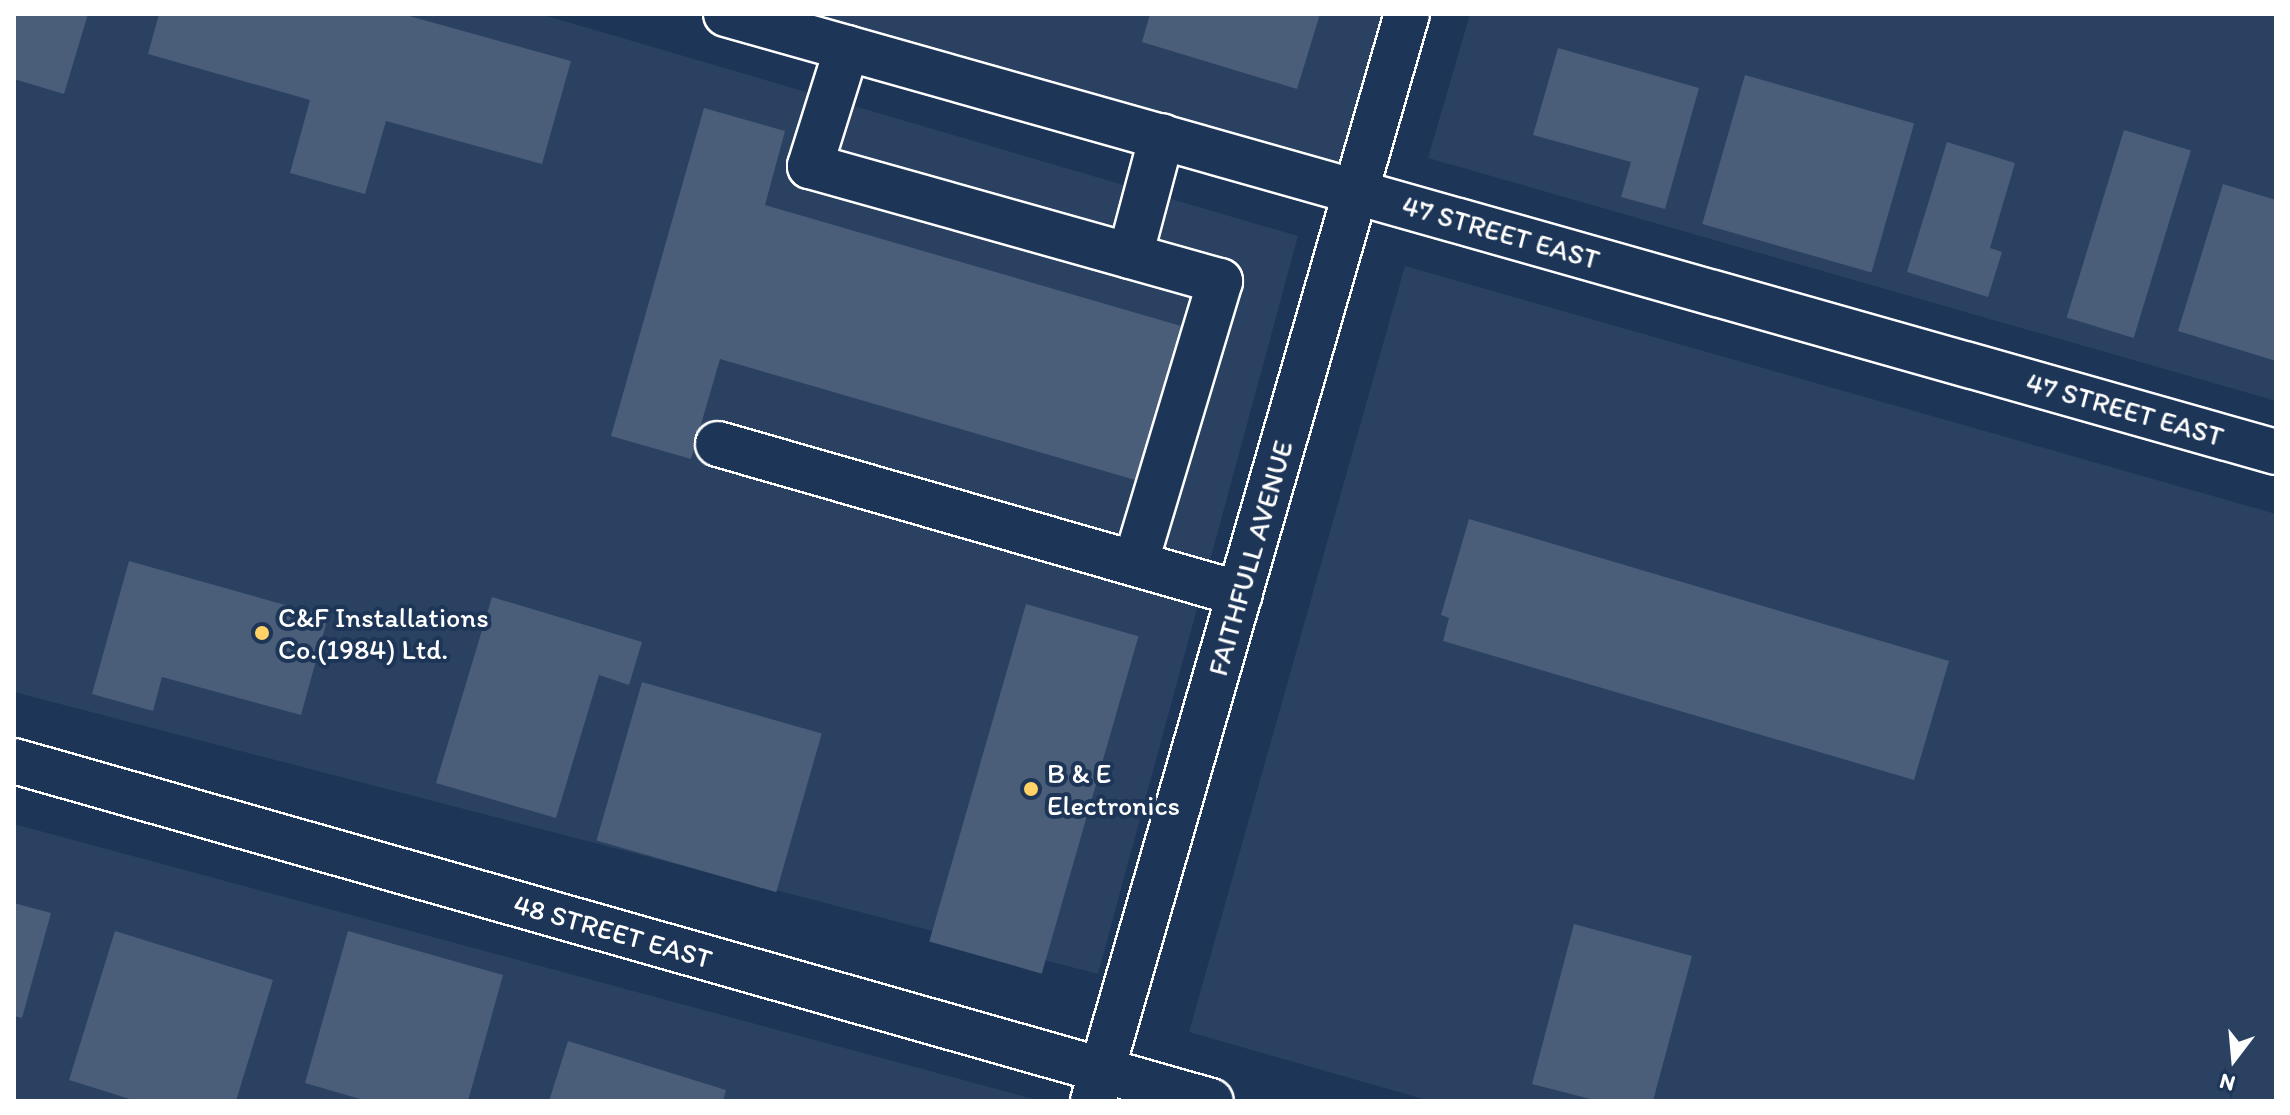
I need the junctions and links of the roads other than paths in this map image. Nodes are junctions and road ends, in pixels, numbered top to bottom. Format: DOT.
graph roads {
  1 [pos="726,14"];
  2 [pos="1407,14"];
  3 [pos="847,48"];
  4 [pos="1162,136"];
  5 [pos="1356,190"];
  6 [pos="1130,256"];
  7 [pos="718,444"];
  8 [pos="2276,452"];
  9 [pos="1135,564"];
  10 [pos="1240,594"];
  11 [pos="14,761"];
  12 [pos="1097,1086"];
  13 [pos="1211,1101"];
  1 -- 3 [label="street, 47 STREET EAST"];
  2 -- 5 [label="street, FAITHFULL AVENUE"];
  3 -- 4 [label="street, 47 STREET EAST"];
  3 -- 6 [label="street"];
  4 -- 5 [label="street, 47 STREET EAST"];
  4 -- 6 [label="street"];
  5 -- 8 [label="street, 47 STREET EAST"];
  5 -- 10 [label="street, FAITHFULL AVENUE"];
  6 -- 9 [label="street"];
  7 -- 9 [label="street"];
  9 -- 10 [label="street"];
  10 -- 12 [label="street, FAITHFULL AVENUE"];
  11 -- 12 [label="street, 48 STREET EAST"];
  12 -- 13 [label="street, 48 STREET EAST"];
}
